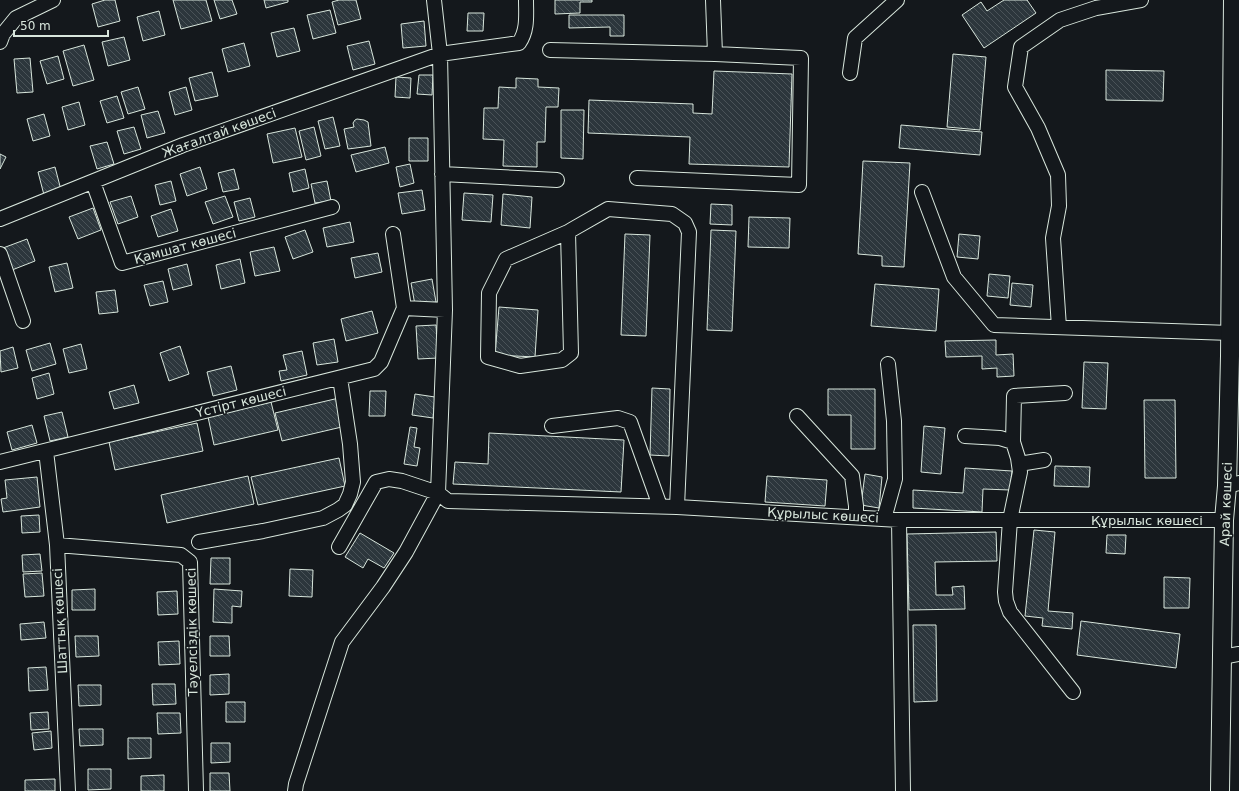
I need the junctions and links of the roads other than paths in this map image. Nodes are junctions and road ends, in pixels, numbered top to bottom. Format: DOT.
graph roads {
  1 [pos="434,0"];
  2 [pos="526,0"];
  3 [pos="713,0"];
  4 [pos="897,0"];
  5 [pos="1140,0"];
  6 [pos="1233,0"];
  7 [pos="46,1"];
  8 [pos="0,42"];
  9 [pos="550,50"];
  10 [pos="440,54"];
  11 [pos="715,54"];
  12 [pos="850,73"];
  13 [pos="1235,162"];
  14 [pos="442,174"];
  15 [pos="637,178"];
  16 [pos="557,180"];
  17 [pos="93,182"];
  18 [pos="922,192"];
  19 [pos="332,207"];
  20 [pos="0,219"];
  21 [pos="568,232"];
  22 [pos="393,234"];
  23 [pos="0,254"];
  24 [pos="404,308"];
  25 [pos="445,310"];
  26 [pos="23,321"];
  27 [pos="1059,327"];
  28 [pos="1231,333"];
  29 [pos="1235,356"];
  30 [pos="888,364"];
  31 [pos="340,378"];
  32 [pos="1066,393"];
  33 [pos="796,416"];
  34 [pos="552,426"];
  35 [pos="965,436"];
  36 [pos="1013,442"];
  37 [pos="46,451"];
  38 [pos="1044,460"];
  39 [pos="0,462"];
  40 [pos="1019,464"];
  41 [pos="353,482"];
  42 [pos="376,482"];
  43 [pos="1233,485"];
  44 [pos="438,493"];
  45 [pos="660,506"];
  46 [pos="677,507"];
  47 [pos="856,517"];
  48 [pos="884,519"];
  49 [pos="899,520"];
  50 [pos="1010,520"];
  51 [pos="1224,520"];
  52 [pos="199,542"];
  53 [pos="57,545"];
  54 [pos="338,547"];
  55 [pos="1231,656"];
  56 [pos="1073,692"];
  57 [pos="68,791"];
  58 [pos="196,791"];
  59 [pos="295,791"];
  60 [pos="903,791"];
  61 [pos="1220,791"];
  1 -- 10 [label="street"];
  2 -- 10 [label="street, Жағалтай көшесі"];
  3 -- 11 [label="street"];
  4 -- 12 [label="street"];
  5 -- 27 [label="street"];
  6 -- 13 [label="main road, Арай көшесі"];
  7 -- 8 [label="street"];
  9 -- 11 [label="street"];
  10 -- 14 [label="street"];
  10 -- 17 [label="street, Жағалтай көшесі"];
  11 -- 15 [label="street"];
  13 -- 28 [label="main road, Арай көшесі"];
  14 -- 16 [label="street"];
  14 -- 25 [label="street"];
  17 -- 19 [label="street, Қамшат көшесі"];
  17 -- 20 [label="street, Жағалтай көшесі"];
  18 -- 27 [label="street"];
  21 -- 21 [label="street"];
  21 -- 46 [label="street"];
  22 -- 24 [label="street"];
  23 -- 26 [label="street"];
  24 -- 25 [label="street"];
  24 -- 31 [label="street, Үстірт көшесі"];
  25 -- 44 [label="street"];
  27 -- 28 [label="street"];
  28 -- 29 [label="main road, Арай көшесі"];
  29 -- 43 [label="main road, Арай көшесі"];
  30 -- 48 [label="street"];
  31 -- 37 [label="street, Үстірт көшесі"];
  31 -- 41 [label="street"];
  32 -- 36 [label="street"];
  33 -- 47 [label="street"];
  34 -- 45 [label="street"];
  35 -- 36 [label="street"];
  36 -- 40 [label="street"];
  37 -- 39 [label="street, Үстірт көшесі"];
  37 -- 53 [label="street, Шаттық көшесі"];
  38 -- 40 [label="street"];
  40 -- 50 [label="street"];
  41 -- 42 [label="street, Құрылыс көшесі"];
  41 -- 52 [label="street"];
  42 -- 44 [label="street, Құрылыс көшесі"];
  42 -- 54 [label="street"];
  43 -- 51 [label="main road, Арай көшесі"];
  44 -- 45 [label="street, Құрылыс көшесі"];
  44 -- 59 [label="street"];
  45 -- 46 [label="street, Құрылыс көшесі"];
  46 -- 47 [label="street, Құрылыс көшесі"];
  47 -- 48 [label="street, Құрылыс көшесі"];
  48 -- 49 [label="street, Құрылыс көшесі"];
  49 -- 50 [label="street, Құрылыс көшесі"];
  49 -- 60 [label="street"];
  50 -- 51 [label="street, Құрылыс көшесі"];
  50 -- 56 [label="street"];
  51 -- 55 [label="main road, Арай көшесі"];
  53 -- 57 [label="street, Шаттық көшесі"];
  53 -- 58 [label="street, Тәуелсіздік көшесі"];
  55 -- 61 [label="main road, Арай көшесі"];
}
